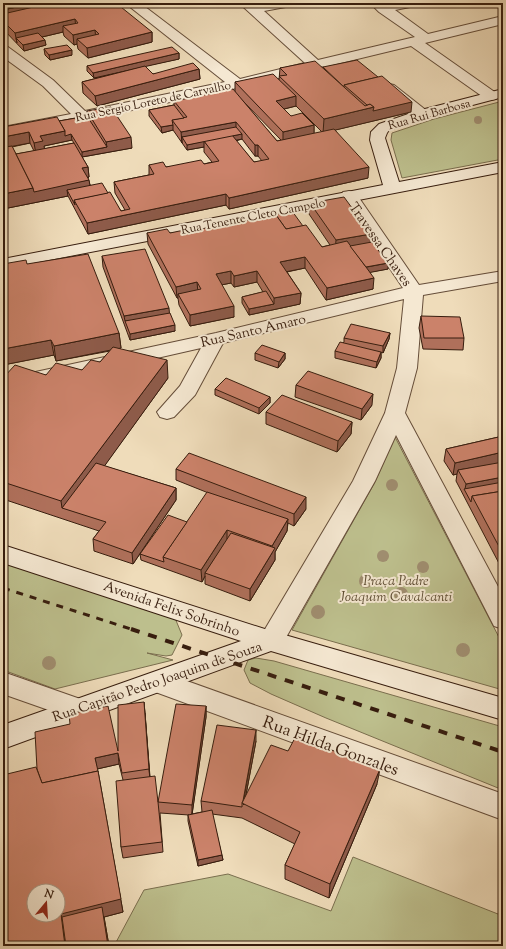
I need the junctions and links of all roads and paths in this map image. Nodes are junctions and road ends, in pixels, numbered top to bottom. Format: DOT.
graph roads {
  1 [pos="132,3"];
  2 [pos="286,3"];
  3 [pos="410,3"];
  4 [pos="250,6"];
  5 [pos="381,6"];
  6 [pos="503,20"];
  7 [pos="420,40"];
  8 [pos="3,50"];
  9 [pos="350,57"];
  10 [pos="316,66"];
  11 [pos="362,66"];
  12 [pos="380,81"];
  13 [pos="236,84"];
  14 [pos="497,95"];
  15 [pos="422,114"];
  16 [pos="82,116"];
  17 [pos="3,132"];
  18 [pos="503,167"];
  19 [pos="392,187"];
  20 [pos="349,196"];
  21 [pos="3,264"];
  22 [pos="503,276"];
  23 [pos="414,291"];
  24 [pos="216,340"];
  25 [pos="3,386"];
  26 [pos="167,412"];
  27 [pos="395,413"];
  28 [pos="3,554"];
  29 [pos="503,619"];
  30 [pos="271,641"];
  31 [pos="159,682"];
  32 [pos="3,683"];
  33 [pos="77,709"];
  34 [pos="503,709"];
  35 [pos="3,737"];
  36 [pos="503,807"];
  1 -- 13 [label="street"];
  2 -- 4 [label="street"];
  3 -- 5 [label="street"];
  4 -- 10 [label="street"];
  5 -- 7 [label="street"];
  6 -- 7 [label="street, Rua Sergio Loreto de Carvalho"];
  7 -- 9 [label="street, Rua Sergio Loreto de Carvalho"];
  7 -- 14 [label="street"];
  8 -- 16 [label="street"];
  9 -- 10 [label="street, Rua Sergio Loreto de Carvalho"];
  9 -- 11 [label="street"];
  10 -- 13 [label="street, Rua Sergio Loreto de Carvalho"];
  12 -- 15 [label="street"];
  13 -- 16 [label="street, Rua Sergio Loreto de Carvalho"];
  14 -- 15 [label="street, Rua Rui Barbosa"];
  15 -- 19 [label="street, Rua Rui Barbosa"];
  16 -- 17 [label="street, Rua Sergio Loreto de Carvalho"];
  18 -- 19 [label="street, Rua Tenente Cleto Campelo"];
  19 -- 20 [label="street, Rua Tenente Cleto Campelo"];
  20 -- 21 [label="street, Rua Tenente Cleto Campelo"];
  20 -- 23 [label="street, Travessa Chaves"];
  22 -- 23 [label="street, Rua Santo Amaro"];
  23 -- 24 [label="street, Rua Santo Amaro"];
  23 -- 27 [label="street, Rua Capitão Pedro Joaquim de Souza"];
  24 -- 25 [label="street, Rua Santo Amaro"];
  24 -- 26 [label="street"];
  27 -- 29 [label="street"];
  27 -- 30 [label="street, Rua Capitão Pedro Joaquim de Souza"];
  28 -- 30 [label="street, Avenida Felix Sobrinho"];
  30 -- 31 [label="street, Rua Capitão Pedro Joaquim de Souza"];
  30 -- 34 [label="street, Avenida Felix Sobrinho"];
  31 -- 33 [label="street, Rua Capitão Pedro Joaquim de Souza"];
  31 -- 36 [label="street, Rua Hilda Gonzales"];
  32 -- 33 [label="street"];
  33 -- 35 [label="street, Rua Capitão Pedro Joaquim de Souza"];
}
